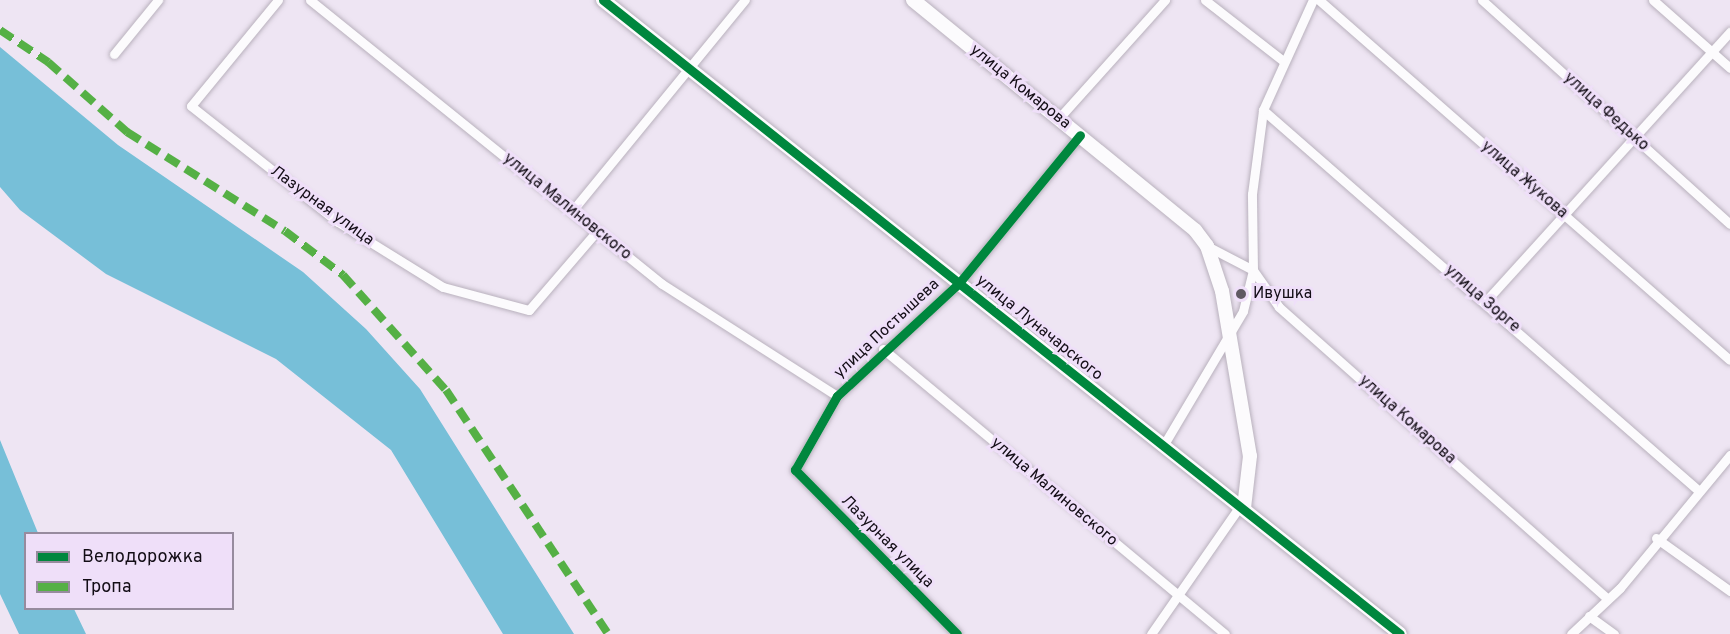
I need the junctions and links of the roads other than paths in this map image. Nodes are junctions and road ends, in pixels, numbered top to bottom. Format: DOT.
graph roads {
  1 [pos="158,0"];
  2 [pos="278,0"];
  3 [pos="310,0"];
  4 [pos="603,0"];
  5 [pos="745,0"];
  6 [pos="913,0"];
  7 [pos="1165,0"];
  8 [pos="1204,0"];
  9 [pos="1313,0"];
  10 [pos="1319,0"];
  11 [pos="1482,0"];
  12 [pos="1653,0"];
  13 [pos="1730,32"];
  14 [pos="1713,53"];
  15 [pos="114,54"];
  16 [pos="1281,60"];
  17 [pos="692,68"];
  18 [pos="1730,68"];
  19 [pos="1263,110"];
  20 [pos="1059,118"];
  21 [pos="1080,135"];
  22 [pos="1637,140"];
  23 [pos="572,211"];
  24 [pos="1567,218"];
  25 [pos="1730,224"];
  26 [pos="597,231"];
  27 [pos="1207,246"];
  28 [pos="1252,270"];
  29 [pos="959,283"];
  30 [pos="1485,302"];
  31 [pos="1228,340"];
  32 [pos="883,349"];
  33 [pos="1730,360"];
  34 [pos="837,396"];
  35 [pos="1163,446"];
  36 [pos="1730,455"];
  37 [pos="795,470"];
  38 [pos="1699,490"];
  39 [pos="1242,507"];
  40 [pos="1656,538"];
  41 [pos="1730,591"];
  42 [pos="1180,597"];
  43 [pos="1607,598"];
  44 [pos="1589,616"];
  45 [pos="957,634"];
  46 [pos="1151,634"];
  47 [pos="1225,634"];
  48 [pos="1400,634"];
  49 [pos="1571,634"];
  50 [pos="1614,634"];
  1 -- 15 [label="street"];
  2 -- 26 [label="street, Лазурная улица"];
  3 -- 23 [label="street, улица Малиновского"];
  4 -- 17 [label="street, улица Луначарского"];
  5 -- 17 [label="street"];
  6 -- 20 [label="street, улица Комарова"];
  7 -- 20 [label="street"];
  8 -- 16 [label="street"];
  9 -- 16 [label="street"];
  10 -- 24 [label="street, улица Жукова"];
  11 -- 22 [label="street, улица Федько"];
  12 -- 14 [label="street"];
  13 -- 14 [label="street"];
  14 -- 18 [label="street"];
  14 -- 22 [label="street"];
  16 -- 19 [label="street"];
  17 -- 23 [label="street"];
  17 -- 29 [label="street, улица Луначарского"];
  19 -- 28 [label="street"];
  19 -- 30 [label="street, улица Зорге"];
  20 -- 21 [label="street, улица Комарова"];
  21 -- 27 [label="street, улица Комарова"];
  21 -- 29 [label="street, улица Постышева"];
  22 -- 24 [label="street"];
  22 -- 25 [label="street, улица Федько"];
  23 -- 26 [label="street, улица Малиновского"];
  24 -- 30 [label="street"];
  24 -- 33 [label="street, улица Жукова"];
  26 -- 34 [label="street, улица Малиновского"];
  27 -- 28 [label="street, улица Комарова"];
  27 -- 31 [label="street"];
  28 -- 31 [label="street"];
  28 -- 43 [label="street, улица Комарова"];
  29 -- 32 [label="street, улица Постышева"];
  29 -- 35 [label="street, улица Луначарского"];
  30 -- 38 [label="street, улица Зорге"];
  31 -- 35 [label="street"];
  31 -- 39 [label="street"];
  32 -- 34 [label="street, улица Постышева"];
  32 -- 42 [label="street, улица Малиновского"];
  34 -- 37 [label="street, улица Постышева"];
  35 -- 39 [label="street, улица Луначарского"];
  36 -- 38 [label="street"];
  37 -- 45 [label="street, Лазурная улица"];
  38 -- 40 [label="street"];
  39 -- 42 [label="street"];
  39 -- 48 [label="street, улица Луначарского"];
  40 -- 41 [label="street"];
  40 -- 43 [label="street"];
  42 -- 46 [label="street"];
  42 -- 47 [label="street, улица Малиновского"];
  43 -- 44 [label="street"];
  44 -- 49 [label="street"];
  44 -- 50 [label="street"];
}
